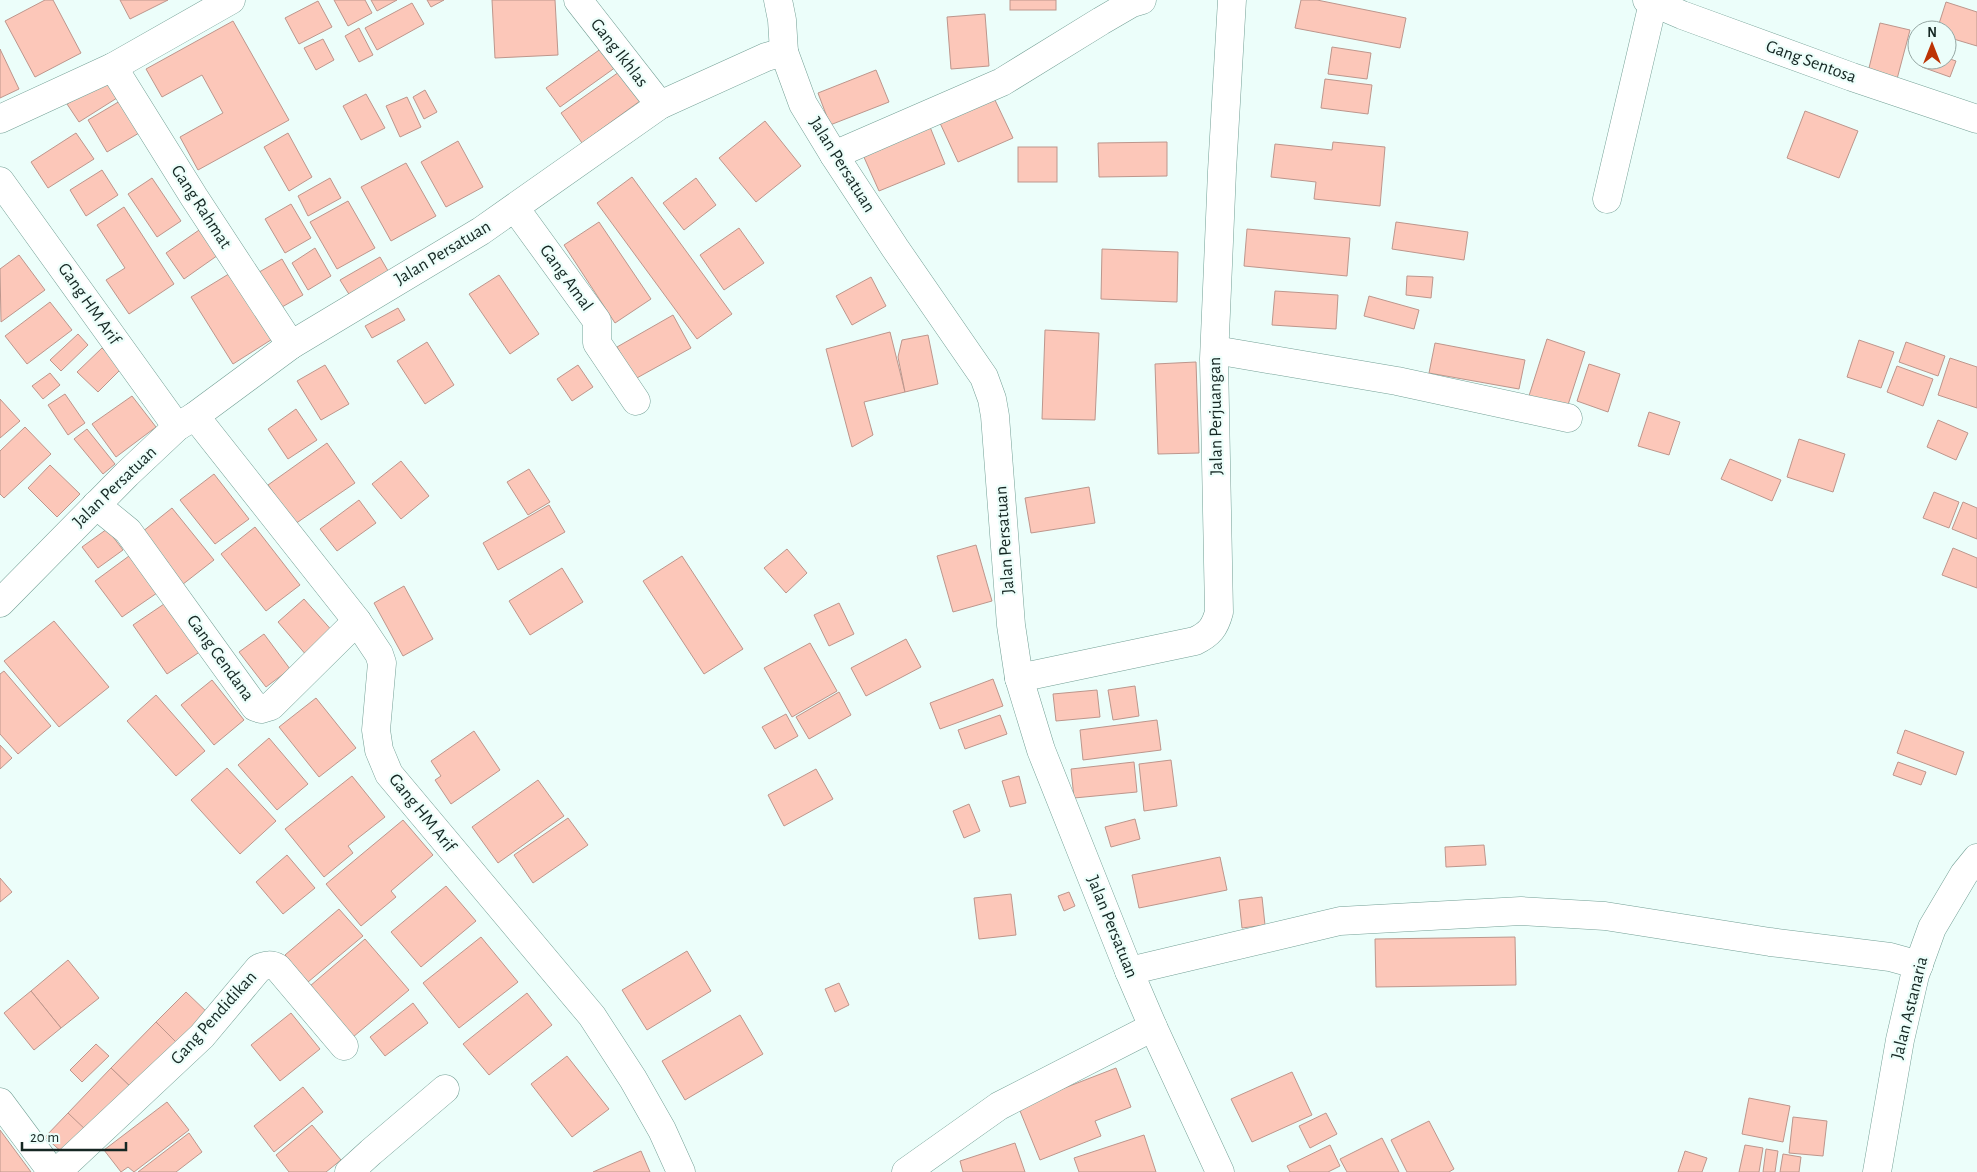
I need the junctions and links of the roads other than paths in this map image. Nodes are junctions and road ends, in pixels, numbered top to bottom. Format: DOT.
graph roads {
  1 [pos="231,0"];
  2 [pos="578,0"];
  3 [pos="778,0"];
  4 [pos="1142,0"];
  5 [pos="1232,0"];
  6 [pos="1650,1"];
  7 [pos="784,52"];
  8 [pos="112,67"];
  9 [pos="660,105"];
  10 [pos="0,119"];
  11 [pos="1977,119"];
  12 [pos="834,155"];
  13 [pos="5,199"];
  14 [pos="1606,200"];
  15 [pos="515,208"];
  16 [pos="291,345"];
  17 [pos="1215,350"];
  18 [pos="636,402"];
  19 [pos="1568,418"];
  20 [pos="186,422"];
  21 [pos="96,505"];
  22 [pos="0,603"];
  23 [pos="357,621"];
  24 [pos="1019,678"];
  25 [pos="1977,858"];
  26 [pos="1919,965"];
  27 [pos="1129,971"];
  28 [pos="1152,1027"];
  29 [pos="344,1046"];
  30 [pos="445,1089"];
  31 [pos="0,1102"];
  32 [pos="52,1172"];
  33 [pos="56,1172"];
  34 [pos="350,1172"];
  35 [pos="681,1172"];
  36 [pos="906,1172"];
  37 [pos="1220,1172"];
  38 [pos="1877,1172"];
  1 -- 8 [label="street"];
  2 -- 9 [label="street, Gang Ikhlas"];
  3 -- 7 [label="street"];
  4 -- 12 [label="street"];
  5 -- 17 [label="street, Jalan Perjuangan"];
  6 -- 11 [label="street, Gang Sentosa"];
  6 -- 14 [label="street"];
  7 -- 9 [label="street, Jalan Persatuan"];
  7 -- 12 [label="street, Jalan Persatuan"];
  8 -- 10 [label="street"];
  8 -- 16 [label="street, Gang Rahmat"];
  9 -- 15 [label="street, Jalan Persatuan"];
  12 -- 24 [label="street, Jalan Persatuan"];
  13 -- 20 [label="street, Gang HM Arif"];
  15 -- 16 [label="street, Jalan Persatuan"];
  15 -- 18 [label="street, Gang Amal"];
  16 -- 20 [label="street, Jalan Persatuan"];
  17 -- 19 [label="street"];
  17 -- 24 [label="street, Jalan Perjuangan"];
  20 -- 21 [label="street, Jalan Persatuan"];
  20 -- 23 [label="street, Gang HM Arif"];
  21 -- 22 [label="street, Jalan Persatuan"];
  21 -- 23 [label="street, Gang Cendana"];
  23 -- 35 [label="street, Gang HM Arif"];
  24 -- 27 [label="street, Jalan Persatuan"];
  25 -- 26 [label="street, Jalan Astanaria"];
  26 -- 27 [label="street"];
  26 -- 38 [label="street, Jalan Astanaria"];
  27 -- 28 [label="street, Jalan Persatuan"];
  28 -- 36 [label="street"];
  28 -- 37 [label="street, Jalan Persatuan"];
  29 -- 33 [label="street, Gang Pendidikan"];
  30 -- 34 [label="street"];
  31 -- 32 [label="street"];
}
